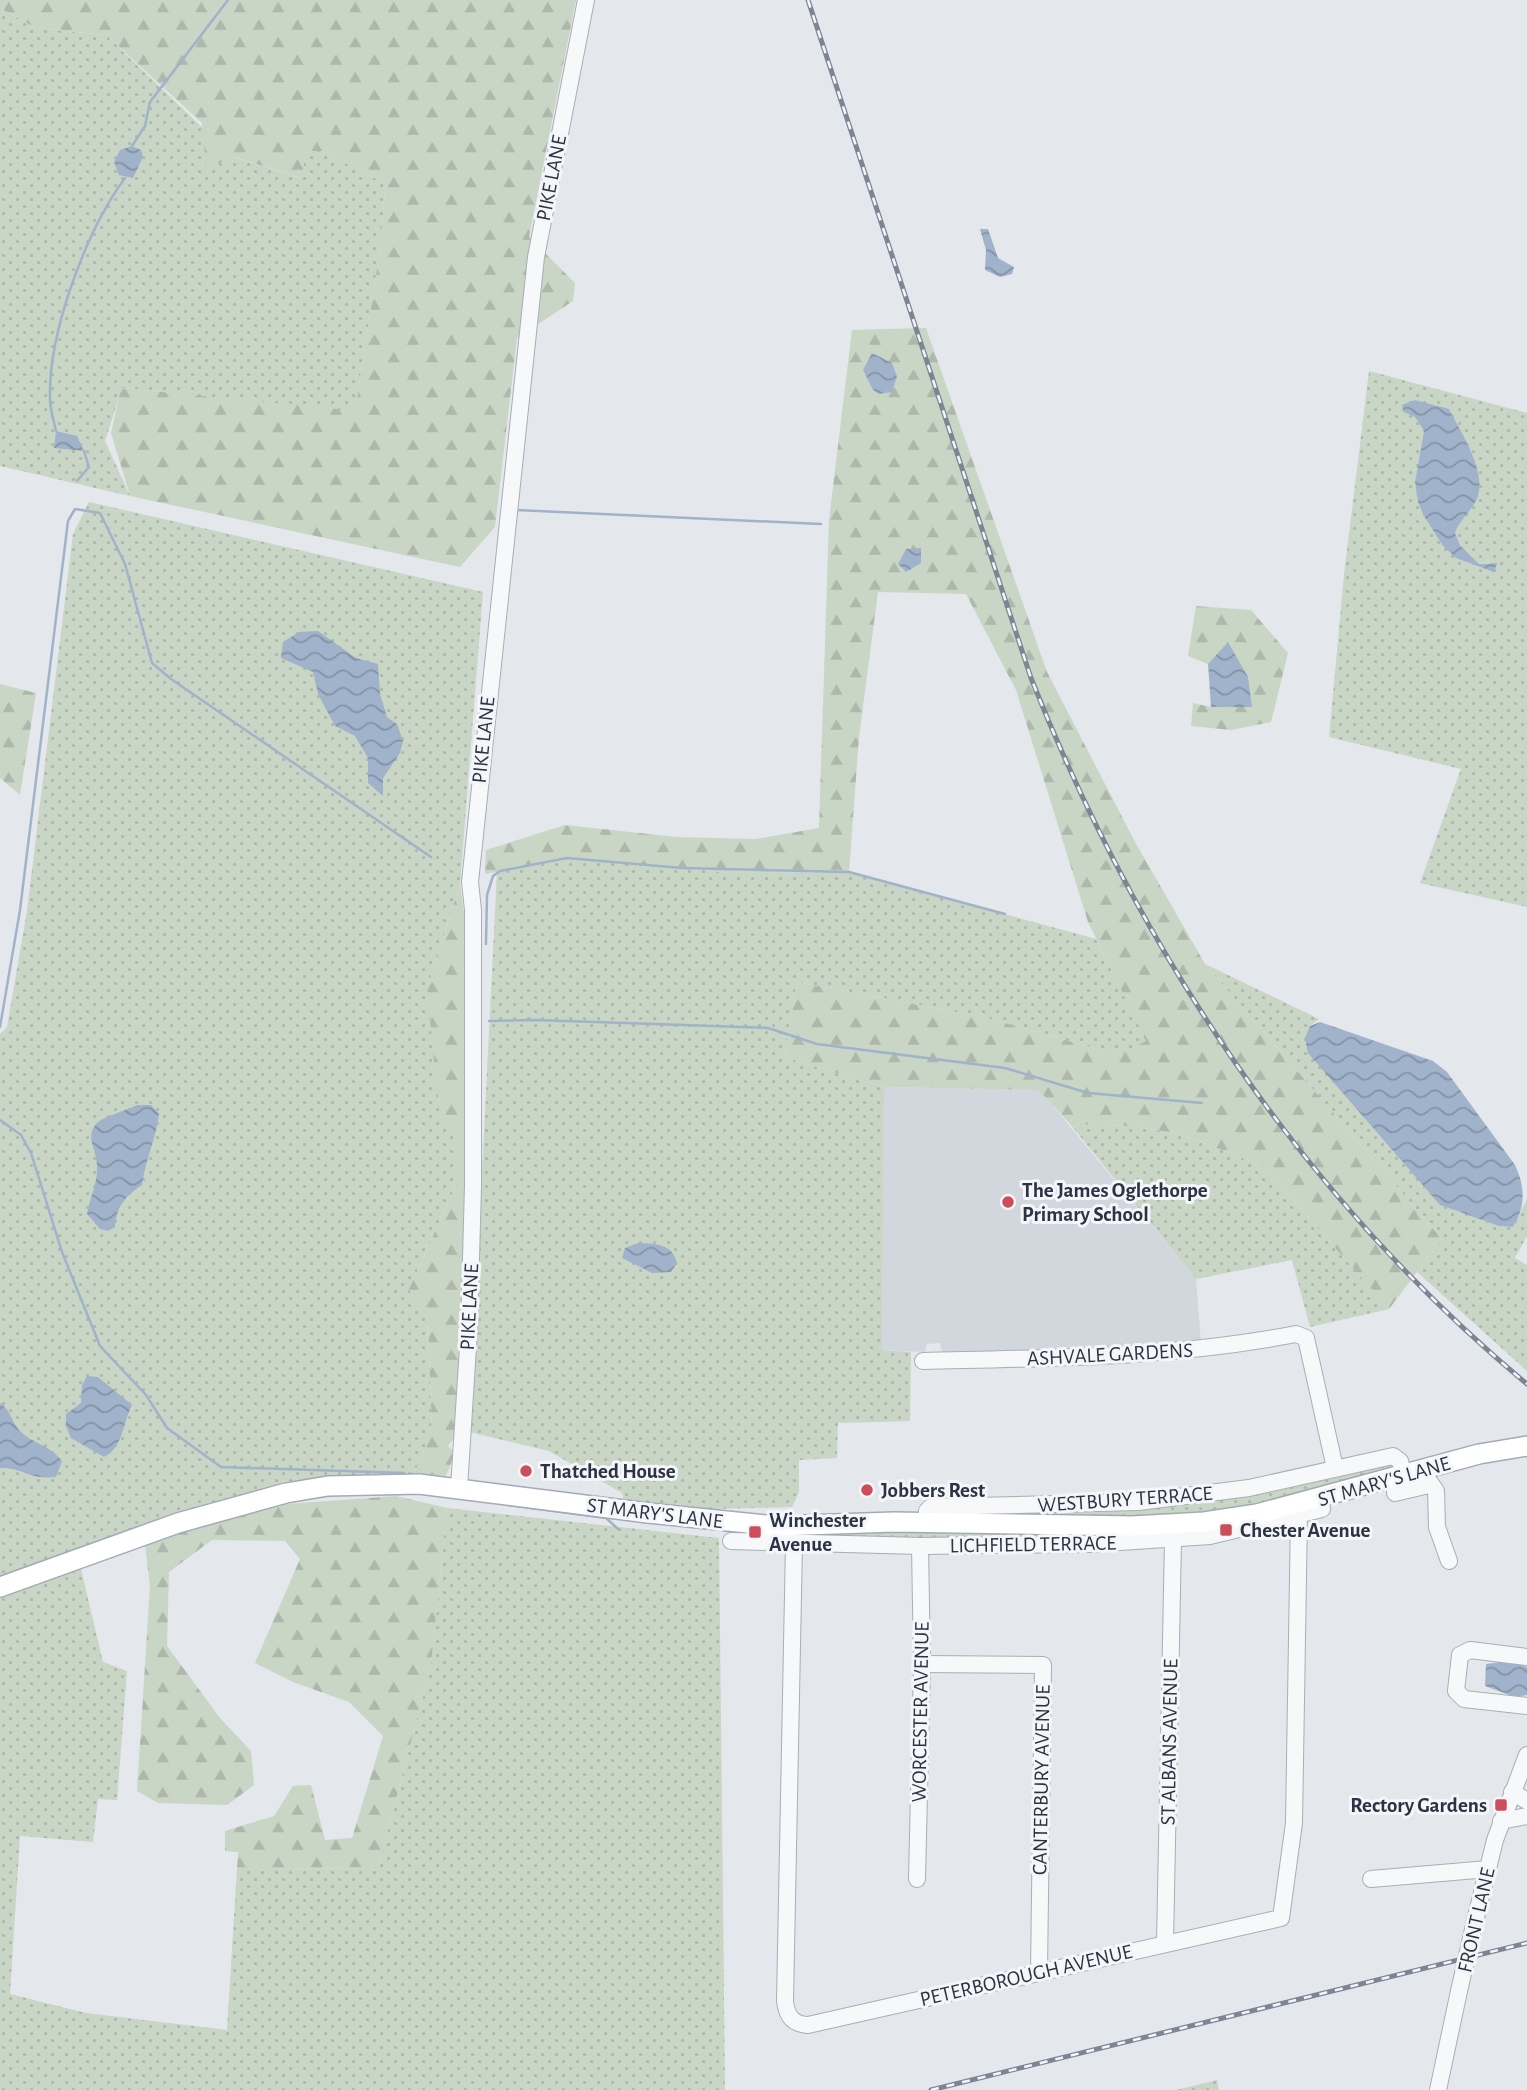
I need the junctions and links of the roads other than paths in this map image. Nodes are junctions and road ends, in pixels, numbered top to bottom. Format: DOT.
graph roads {
  1 [pos="586,0"];
  2 [pos="923,1361"];
  3 [pos="1527,1446"];
  4 [pos="1335,1468"];
  5 [pos="1418,1477"];
  6 [pos="458,1488"];
  7 [pos="1395,1493"];
  8 [pos="1319,1499"];
  9 [pos="1299,1514"];
  10 [pos="926,1522"];
  11 [pos="776,1534"];
  12 [pos="1173,1540"];
  13 [pos="731,1541"];
  14 [pos="794,1544"];
  15 [pos="920,1546"];
  16 [pos="1449,1561"];
  17 [pos="0,1587"];
  18 [pos="1527,1657"];
  19 [pos="922,1664"];
  20 [pos="1527,1706"];
  21 [pos="1527,1755"];
  22 [pos="1512,1792"];
  23 [pos="1527,1801"];
  24 [pos="1527,1816"];
  25 [pos="1501,1821"];
  26 [pos="1488,1869"];
  27 [pos="917,1879"];
  28 [pos="1371,1879"];
  29 [pos="1166,1943"];
  30 [pos="1039,1973"];
  31 [pos="1438,2090"];
  1 -- 6 [label="street, PIKE LANE"];
  2 -- 4 [label="street, ASHVALE GARDENS"];
  3 -- 5 [label="main road, ST MARY'S LANE"];
  4 -- 5 [label="street, WESTBURY TERRACE"];
  4 -- 10 [label="street, WESTBURY TERRACE"];
  5 -- 7 [label="street"];
  5 -- 8 [label="main road, ST MARY'S LANE"];
  5 -- 16 [label="street"];
  6 -- 11 [label="main road, ST MARY'S LANE"];
  6 -- 17 [label="main road, ST MARY'S LANE"];
  8 -- 9 [label="street, LICHFIELD TERRACE"];
  8 -- 10 [label="main road, ST MARY'S LANE"];
  9 -- 12 [label="street, LICHFIELD TERRACE"];
  9 -- 29 [label="street, PETERBOROUGH AVENUE"];
  10 -- 11 [label="main road, ST MARY'S LANE"];
  11 -- 13 [label="street, LICHFIELD TERRACE"];
  11 -- 14 [label="street, LICHFIELD TERRACE"];
  12 -- 15 [label="street, LICHFIELD TERRACE"];
  12 -- 29 [label="street, ST ALBANS AVENUE"];
  14 -- 15 [label="street, LICHFIELD TERRACE"];
  14 -- 30 [label="street, PETERBOROUGH AVENUE"];
  15 -- 19 [label="street, WORCESTER AVENUE"];
  18 -- 20 [label="street"];
  19 -- 27 [label="street, WORCESTER AVENUE"];
  19 -- 30 [label="street, CANTERBURY AVENUE"];
  21 -- 22 [label="street, FRONT LANE"];
  22 -- 23 [label="street"];
  22 -- 25 [label="street, FRONT LANE"];
  24 -- 25 [label="street"];
  25 -- 26 [label="street, FRONT LANE"];
  26 -- 28 [label="street"];
  26 -- 31 [label="street, FRONT LANE, bridge"];
  29 -- 30 [label="street, PETERBOROUGH AVENUE"];
}
